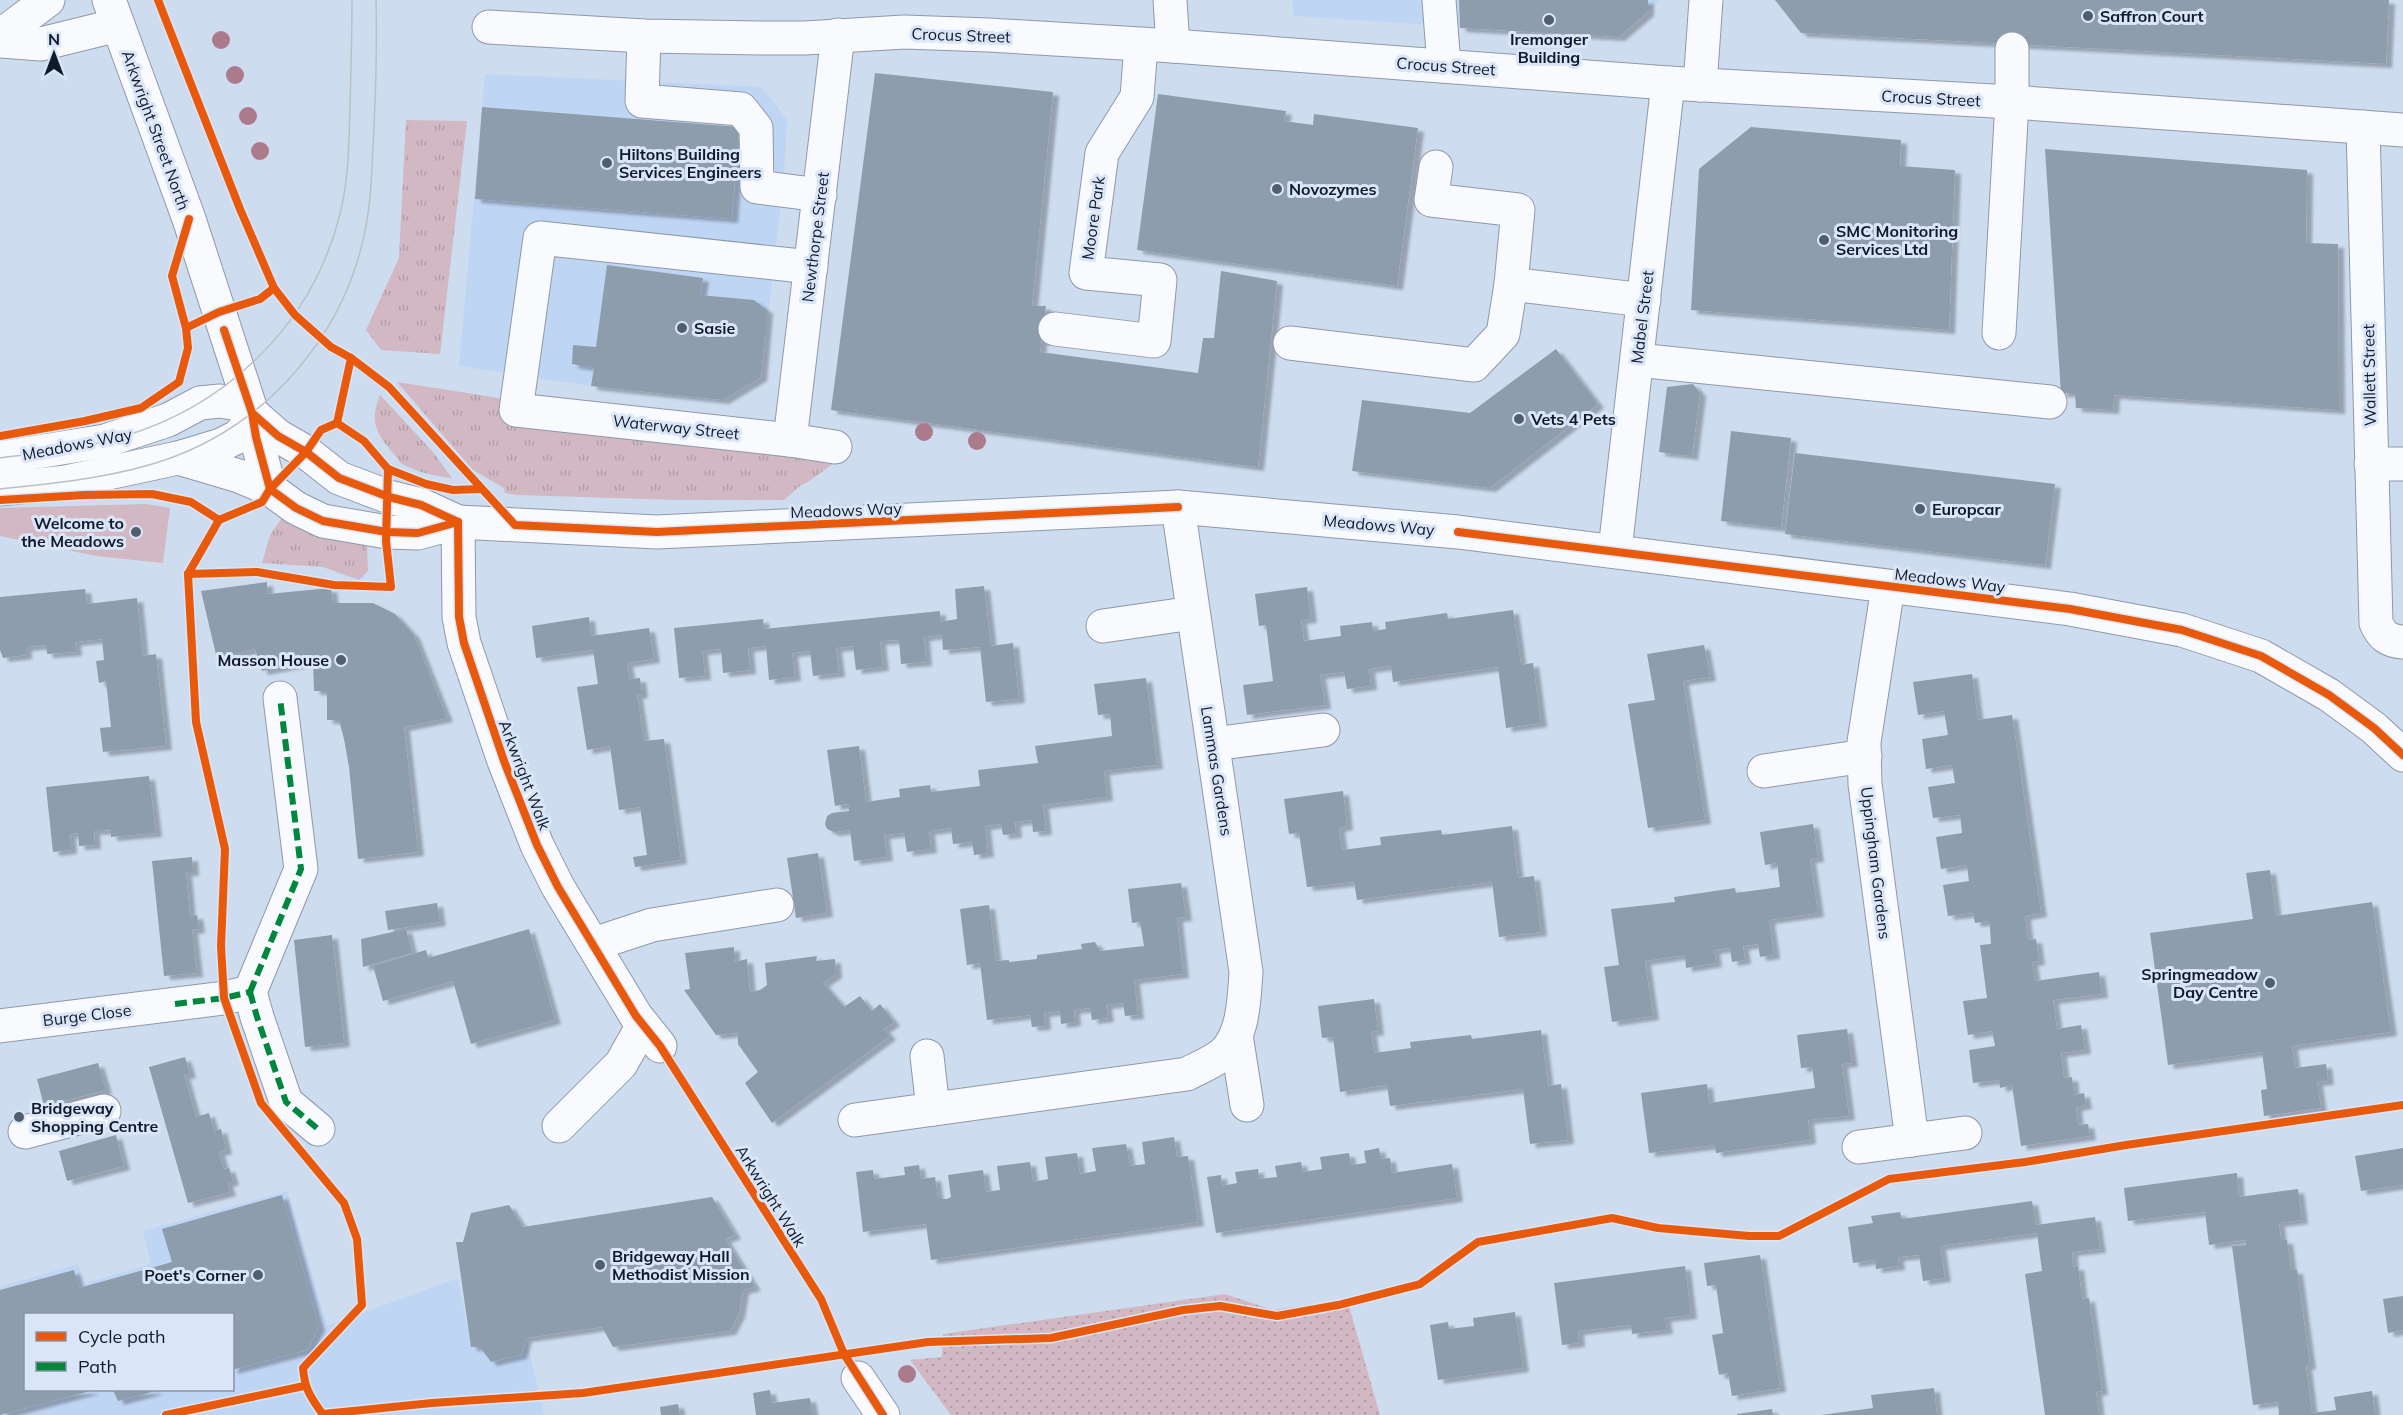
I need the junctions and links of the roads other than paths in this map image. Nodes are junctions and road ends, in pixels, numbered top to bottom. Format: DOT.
graph roads {
  1 [pos="48,0"];
  2 [pos="1170,0"];
  3 [pos="1438,0"];
  4 [pos="1706,0"];
  5 [pos="113,12"];
  6 [pos="489,27"];
  7 [pos="838,35"];
  8 [pos="0,36"];
  9 [pos="644,36"];
  10 [pos="0,41"];
  11 [pos="1157,45"];
  12 [pos="2012,49"];
  13 [pos="1444,66"];
  14 [pos="1668,83"];
  15 [pos="1701,85"];
  16 [pos="2012,102"];
  17 [pos="2363,127"];
  18 [pos="2403,130"];
  19 [pos="1436,167"];
  20 [pos="820,195"];
  21 [pos="811,267"];
  22 [pos="1511,284"];
  23 [pos="1644,300"];
  24 [pos="1055,329"];
  25 [pos="224,330"];
  26 [pos="1999,333"];
  27 [pos="1290,343"];
  28 [pos="1637,360"];
  29 [pos="2050,402"];
  30 [pos="200,403"];
  31 [pos="252,413"];
  32 [pos="790,440"];
  33 [pos="835,447"];
  34 [pos="0,458"];
  35 [pos="178,458"];
  36 [pos="2387,464"];
  37 [pos="0,489"];
  38 [pos="270,489"];
  39 [pos="1179,507"];
  40 [pos="458,522"];
  41 [pos="1615,550"];
  42 [pos="1888,587"];
  43 [pos="1192,613"];
  44 [pos="1103,626"];
  45 [pos="2403,642"];
  46 [pos="280,698"];
  47 [pos="1323,730"];
  48 [pos="1213,744"];
  49 [pos="2403,755"];
  50 [pos="1865,756"];
  51 [pos="1764,771"];
  52 [pos="777,905"];
  53 [pos="594,944"];
  54 [pos="250,992"];
  55 [pos="0,1026"];
  56 [pos="1236,1035"];
  57 [pos="927,1056"];
  58 [pos="1247,1105"];
  59 [pos="933,1109"];
  60 [pos="104,1112"];
  61 [pos="855,1120"];
  62 [pos="559,1126"];
  63 [pos="318,1129"];
  64 [pos="25,1132"];
  65 [pos="1965,1133"];
  66 [pos="1912,1140"];
  67 [pos="1859,1147"];
  68 [pos="858,1378"];
  69 [pos="884,1415"];
  1 -- 8 [label="street"];
  2 -- 11 [label="street"];
  3 -- 13 [label="street"];
  4 -- 15 [label="street"];
  5 -- 10 [label="street"];
  5 -- 25 [label="street, Arkwright Street North"];
  6 -- 9 [label="street, Crocus Street"];
  7 -- 9 [label="street, Crocus Street"];
  7 -- 11 [label="street, Crocus Street"];
  7 -- 20 [label="street, Newthorpe Street"];
  9 -- 20 [label="street"];
  11 -- 13 [label="street, Crocus Street"];
  11 -- 24 [label="street, Moore Park"];
  12 -- 16 [label="street"];
  13 -- 14 [label="street, Crocus Street"];
  14 -- 15 [label="street, Crocus Street"];
  14 -- 23 [label="street, Mabel Street"];
  15 -- 16 [label="street, Crocus Street"];
  16 -- 17 [label="street, Crocus Street"];
  16 -- 26 [label="street"];
  17 -- 18 [label="street, Crocus Street"];
  17 -- 36 [label="street, Wallett Street"];
  19 -- 22 [label="street"];
  20 -- 21 [label="street, Newthorpe Street"];
  21 -- 32 [label="street, Newthorpe Street"];
  21 -- 32 [label="street, Waterway Street"];
  22 -- 23 [label="street"];
  22 -- 27 [label="street"];
  23 -- 28 [label="street, Mabel Street"];
  25 -- 30 [label="street, Arkwright Street North"];
  25 -- 31 [label="street, Arkwright Street North"];
  28 -- 29 [label="street"];
  28 -- 41 [label="street, Mabel Street"];
  30 -- 31 [label="street, Meadows Way"];
  30 -- 34 [label="street, Meadows Way"];
  31 -- 35 [label="street, Meadows Way"];
  31 -- 38 [label="street"];
  31 -- 40 [label="street, Meadows Way"];
  32 -- 33 [label="street, Waterway Street"];
  35 -- 37 [label="street, Meadows Way"];
  35 -- 38 [label="street, Meadows Way"];
  36 -- 45 [label="street, Wallett Street"];
  38 -- 40 [label="street, Meadows Way"];
  39 -- 40 [label="street, Meadows Way"];
  39 -- 41 [label="street, Meadows Way"];
  39 -- 43 [label="street, Lammas Gardens"];
  40 -- 53 [label="street, Arkwright Walk"];
  41 -- 42 [label="street, Meadows Way"];
  42 -- 49 [label="street, Meadows Way"];
  42 -- 50 [label="street, Uppingham Gardens"];
  43 -- 44 [label="street"];
  43 -- 48 [label="street, Lammas Gardens"];
  46 -- 54 [label="street"];
  47 -- 48 [label="street"];
  48 -- 56 [label="street, Lammas Gardens"];
  50 -- 51 [label="street"];
  50 -- 66 [label="street, Uppingham Gardens"];
  52 -- 53 [label="street"];
  53 -- 62 [label="street, Arkwright Walk"];
  54 -- 55 [label="street, Burge Close"];
  54 -- 63 [label="street"];
  56 -- 58 [label="street, Lammas Gardens"];
  56 -- 59 [label="street, Lammas Gardens"];
  57 -- 59 [label="street"];
  59 -- 61 [label="street, Lammas Gardens"];
  60 -- 64 [label="street"];
  65 -- 66 [label="street"];
  66 -- 67 [label="street"];
  68 -- 69 [label="street"];
}
